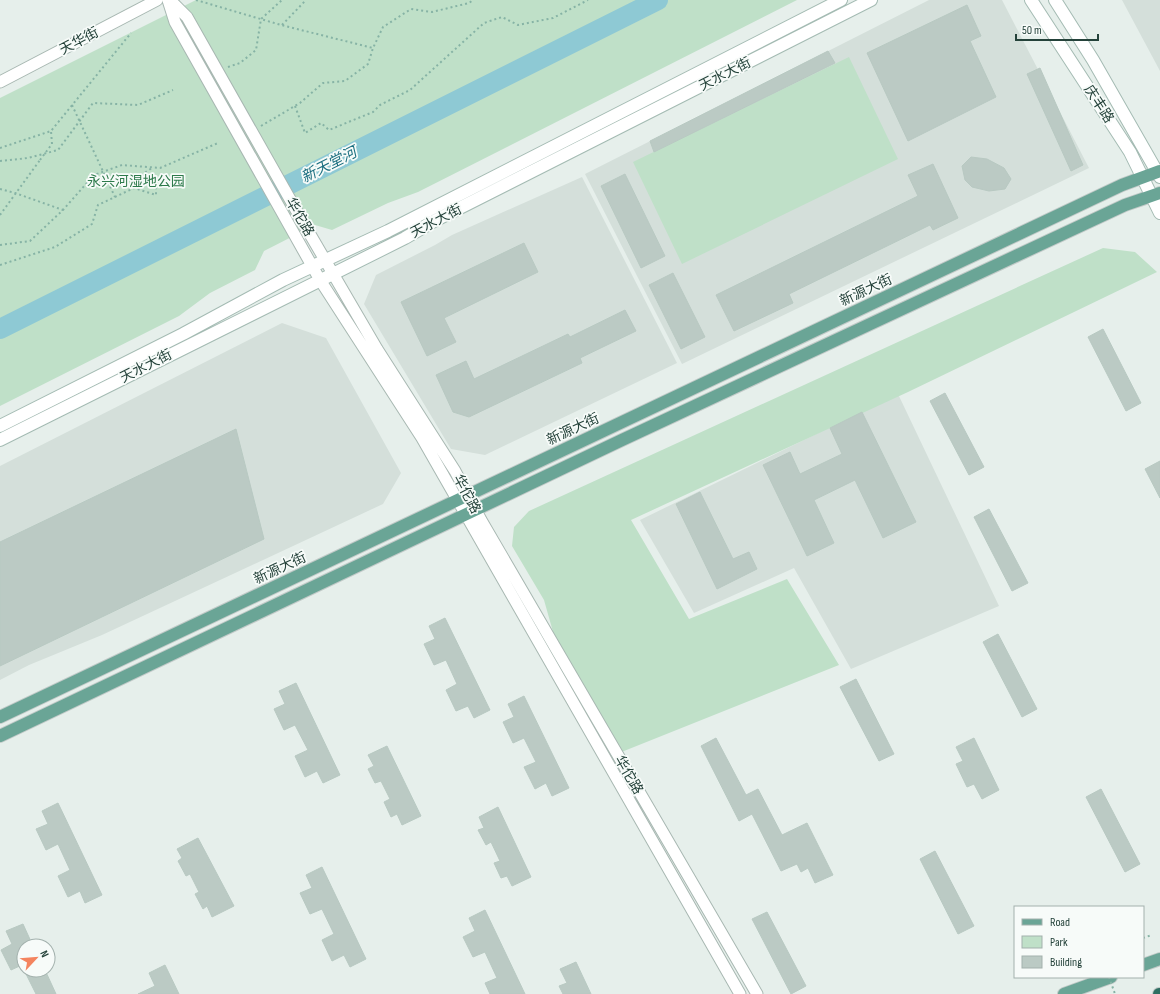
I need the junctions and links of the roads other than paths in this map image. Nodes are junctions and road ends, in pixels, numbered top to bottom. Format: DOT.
graph roads {
  1 [pos="157,0"];
  2 [pos="169,0"];
  3 [pos="842,0"];
  4 [pos="871,0"];
  5 [pos="1031,0"];
  6 [pos="1055,0"];
  7 [pos="0,82"];
  8 [pos="1159,173"];
  9 [pos="1143,176"];
  10 [pos="1156,194"];
  11 [pos="1160,213"];
  12 [pos="325,260"];
  13 [pos="312,266"];
  14 [pos="333,274"];
  15 [pos="320,280"];
  16 [pos="0,426"];
  17 [pos="0,440"];
  18 [pos="463,498"];
  19 [pos="470,512"];
  20 [pos="0,717"];
  21 [pos="0,736"];
  22 [pos="1160,959"];
  23 [pos="1144,965"];
  24 [pos="1107,978"];
  25 [pos="740,994"];
  26 [pos="757,994"];
  27 [pos="1064,994"];
  1 -- 7 [label="street, 天华街"];
  2 -- 12 [label="street, 华佗路"];
  2 -- 13 [label="street, 华佗路"];
  3 -- 12 [label="main road, 天水大街"];
  4 -- 14 [label="main road, 天水大街"];
  5 -- 9 [label="main road, 庆丰路"];
  6 -- 8 [label="main road, 庆丰路"];
  8 -- 9 [label="main road, 新源大街"];
  9 -- 10 [label="main road, 庆丰路"];
  9 -- 18 [label="main road, 新源大街"];
  10 -- 11 [label="main road, 庆丰路"];
  10 -- 19 [label="main road"];
  12 -- 13 [label="main road, 天水大街"];
  12 -- 14 [label="street, 华佗路"];
  13 -- 15 [label="street, 华佗路"];
  13 -- 16 [label="main road, 天水大街"];
  14 -- 15 [label="main road, 天水大街"];
  14 -- 18 [label="street, 华佗路"];
  15 -- 17 [label="main road, 天水大街"];
  15 -- 18 [label="street, 华佗路"];
  18 -- 19 [label="street, 华佗路"];
  18 -- 20 [label="main road, 新源大街"];
  19 -- 21 [label="main road"];
  19 -- 25 [label="street, 华佗路"];
  19 -- 26 [label="street, 华佗路"];
  22 -- 23 [label="main road"];
  24 -- 27 [label="main road"];
}
